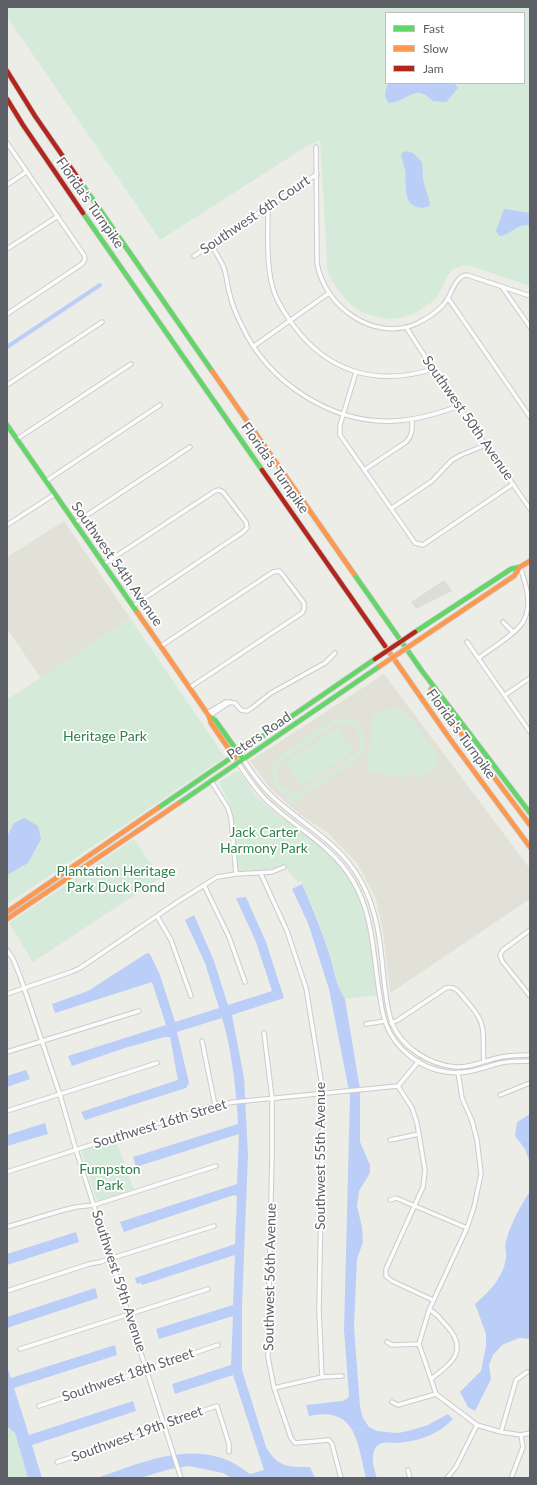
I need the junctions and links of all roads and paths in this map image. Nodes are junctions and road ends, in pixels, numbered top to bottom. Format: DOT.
graph roads {
  1 [pos="7,71"];
  2 [pos="7,99"];
  3 [pos="7,143"];
  4 [pos="316,147"];
  5 [pos="26,172"];
  6 [pos="317,174"];
  7 [pos="7,184"];
  8 [pos="268,206"];
  9 [pos="58,216"];
  10 [pos="211,244"];
  11 [pos="7,249"];
  12 [pos="194,256"];
  13 [pos="502,286"];
  14 [pos="329,293"];
  15 [pos="530,296"];
  16 [pos="448,298"];
  17 [pos="7,314"];
  18 [pos="290,321"];
  19 [pos="102,322"];
  20 [pos="406,327"];
  21 [pos="530,327"];
  22 [pos="254,346"];
  23 [pos="132,364"];
  24 [pos="433,369"];
  25 [pos="356,372"];
  26 [pos="7,385"];
  27 [pos="160,406"];
  28 [pos="459,406"];
  29 [pos="343,414"];
  30 [pos="530,417"];
  31 [pos="412,419"];
  32 [pos="7,425"];
  33 [pos="17,439"];
  34 [pos="486,445"];
  35 [pos="190,447"];
  36 [pos="364,470"];
  37 [pos="46,481"];
  38 [pos="513,484"];
  39 [pos="55,494"];
  40 [pos="392,508"];
  41 [pos="530,509"];
  42 [pos="75,523"];
  43 [pos="7,524"];
  44 [pos="530,561"];
  45 [pos="104,564"];
  46 [pos="520,567"];
  47 [pos="133,606"];
  48 [pos="503,622"];
  49 [pos="513,632"];
  50 [pos="468,642"];
  51 [pos="161,646"];
  52 [pos="334,653"];
  53 [pos="479,658"];
  54 [pos="422,671"];
  55 [pos="530,678"];
  56 [pos="189,688"];
  57 [pos="505,695"];
  58 [pos="208,715"];
  59 [pos="530,732"];
  60 [pos="239,754"];
  61 [pos="234,757"];
  62 [pos="243,759"];
  63 [pos="238,763"];
  64 [pos="211,781"];
  65 [pos="530,813"];
  66 [pos="530,826"];
  67 [pos="530,847"];
  68 [pos="284,867"];
  69 [pos="236,874"];
  70 [pos="261,874"];
  71 [pos="204,885"];
  72 [pos="7,912"];
  73 [pos="157,916"];
  74 [pos="7,919"];
  75 [pos="530,930"];
  76 [pos="7,950"];
  77 [pos="245,982"];
  78 [pos="24,989"];
  79 [pos="7,994"];
  80 [pos="192,996"];
  81 [pos="530,996"];
  82 [pos="139,1011"];
  83 [pos="386,1022"];
  84 [pos="392,1022"];
  85 [pos="366,1024"];
  86 [pos="264,1033"];
  87 [pos="42,1041"];
  88 [pos="202,1041"];
  89 [pos="7,1052"];
  90 [pos="421,1056"];
  91 [pos="530,1056"];
  92 [pos="530,1061"];
  93 [pos="418,1062"];
  94 [pos="484,1062"];
  95 [pos="157,1063"];
  96 [pos="458,1067"];
  97 [pos="459,1074"];
  98 [pos="530,1083"];
  99 [pos="398,1086"];
  100 [pos="323,1092"];
  101 [pos="60,1095"];
  102 [pos="500,1095"];
  103 [pos="272,1098"];
  104 [pos="215,1106"];
  105 [pos="7,1111"];
  106 [pos="419,1134"];
  107 [pos="390,1140"];
  108 [pos="76,1150"];
  109 [pos="216,1166"];
  110 [pos="7,1172"];
  111 [pos="390,1200"];
  112 [pos="94,1205"];
  113 [pos="415,1205"];
  114 [pos="214,1226"];
  115 [pos="7,1228"];
  116 [pos="467,1228"];
  117 [pos="112,1258"];
  118 [pos="208,1289"];
  119 [pos="7,1291"];
  120 [pos="433,1300"];
  121 [pos="429,1310"];
  122 [pos="129,1313"];
  123 [pos="387,1342"];
  124 [pos="419,1344"];
  125 [pos="218,1345"];
  126 [pos="20,1349"];
  127 [pos="146,1369"];
  128 [pos="527,1372"];
  129 [pos="342,1376"];
  130 [pos="322,1377"];
  131 [pos="431,1379"];
  132 [pos="274,1388"];
  133 [pos="436,1394"];
  134 [pos="392,1402"];
  135 [pos="39,1406"];
  136 [pos="164,1423"];
  137 [pos="477,1425"];
  138 [pos="501,1432"];
  139 [pos="530,1433"];
  140 [pos="521,1435"];
  141 [pos="229,1452"];
  142 [pos="57,1462"];
  143 [pos="408,1470"];
  144 [pos="512,1476"];
  145 [pos="181,1478"];
  146 [pos="341,1478"];
  147 [pos="410,1478"];
  148 [pos="446,1478"];
  1 -- 54 [label="main road, Florida's Turnpike"];
  2 -- 67 [label="main road, Florida's Turnpike"];
  3 -- 5 [label="street"];
  4 -- 6 [label="street"];
  5 -- 7 [label="street"];
  5 -- 9 [label="street"];
  6 -- 8 [label="street, Southwest 6th Court"];
  6 -- 14 [label="street"];
  8 -- 10 [label="street, Southwest 6th Court"];
  8 -- 18 [label="street"];
  9 -- 11 [label="street"];
  9 -- 17 [label="street"];
  10 -- 12 [label="street, Southwest 6th Court"];
  10 -- 22 [label="street"];
  13 -- 15 [label="street"];
  13 -- 16 [label="street"];
  13 -- 21 [label="street"];
  14 -- 18 [label="street"];
  14 -- 20 [label="street"];
  16 -- 20 [label="street"];
  16 -- 30 [label="street"];
  18 -- 22 [label="street"];
  18 -- 25 [label="street"];
  19 -- 26 [label="street"];
  20 -- 24 [label="street, Southwest 50th Avenue"];
  22 -- 29 [label="street"];
  23 -- 33 [label="street"];
  24 -- 25 [label="street"];
  24 -- 28 [label="street, Southwest 50th Avenue"];
  25 -- 29 [label="street"];
  27 -- 37 [label="street"];
  28 -- 31 [label="street"];
  28 -- 34 [label="street, Southwest 50th Avenue"];
  29 -- 31 [label="street"];
  29 -- 36 [label="street"];
  31 -- 36 [label="street"];
  32 -- 33 [label="main road, Southwest 54th Avenue"];
  33 -- 37 [label="main road, Southwest 54th Avenue"];
  34 -- 38 [label="street, Southwest 50th Avenue"];
  34 -- 40 [label="street"];
  35 -- 42 [label="street"];
  36 -- 40 [label="street"];
  37 -- 39 [label="main road, Southwest 54th Avenue"];
  38 -- 40 [label="street"];
  38 -- 41 [label="street, Southwest 50th Avenue"];
  39 -- 42 [label="main road, Southwest 54th Avenue"];
  39 -- 43 [label="street"];
  42 -- 45 [label="main road, Southwest 54th Avenue"];
  44 -- 46 [label="main road, Peters Road"];
  45 -- 47 [label="main road, Southwest 54th Avenue"];
  45 -- 47 [label="street"];
  46 -- 49 [label="street"];
  46 -- 60 [label="main road, Peters Road, bridge"];
  46 -- 62 [label="main road, Peters Road, bridge"];
  47 -- 51 [label="main road, Southwest 54th Avenue"];
  48 -- 49 [label="street"];
  49 -- 53 [label="street"];
  50 -- 53 [label="street"];
  51 -- 56 [label="main road, Southwest 54th Avenue"];
  51 -- 56 [label="street"];
  52 -- 58 [label="street"];
  53 -- 57 [label="street"];
  54 -- 65 [label="main road, Florida's Turnpike"];
  54 -- 66 [label="main road"];
  55 -- 57 [label="street"];
  56 -- 58 [label="main road, Southwest 54th Avenue"];
  57 -- 59 [label="street"];
  58 -- 60 [label="main road, Southwest 54th Avenue"];
  58 -- 61 [label="main road, Southwest 54th Avenue"];
  60 -- 61 [label="main road, Peters Road"];
  60 -- 62 [label="main road, Southwest 54th Avenue"];
  61 -- 63 [label="main road, Southwest 54th Avenue"];
  61 -- 72 [label="main road, Peters Road"];
  62 -- 63 [label="main road, Peters Road"];
  62 -- 84 [label="street, Southwest 54th Avenue"];
  63 -- 64 [label="main road, Peters Road"];
  63 -- 83 [label="street, Southwest 54th Avenue"];
  64 -- 69 [label="street"];
  64 -- 74 [label="main road, Peters Road"];
  68 -- 70 [label="street"];
  69 -- 70 [label="street"];
  69 -- 71 [label="street"];
  70 -- 100 [label="street, Southwest 55th Avenue"];
  71 -- 73 [label="street"];
  71 -- 77 [label="street"];
  73 -- 78 [label="street"];
  73 -- 80 [label="street"];
  75 -- 81 [label="street"];
  76 -- 78 [label="street, Southwest 59th Avenue"];
  78 -- 79 [label="street"];
  78 -- 87 [label="street, Southwest 59th Avenue"];
  82 -- 87 [label="street"];
  83 -- 84 [label="street"];
  83 -- 85 [label="street"];
  83 -- 93 [label="street, Southwest 54th Avenue"];
  84 -- 90 [label="street, Southwest 54th Avenue"];
  84 -- 94 [label="street"];
  86 -- 103 [label="street, Southwest 56th Avenue"];
  87 -- 89 [label="street"];
  87 -- 101 [label="street, Southwest 59th Avenue"];
  88 -- 104 [label="street"];
  90 -- 93 [label="street"];
  90 -- 96 [label="street, Southwest 54th Avenue"];
  91 -- 94 [label="street"];
  92 -- 97 [label="street"];
  93 -- 97 [label="street, Southwest 54th Avenue"];
  93 -- 99 [label="street"];
  94 -- 96 [label="street"];
  95 -- 101 [label="street"];
  96 -- 97 [label="street"];
  97 -- 116 [label="street"];
  98 -- 102 [label="street"];
  99 -- 100 [label="street, Southwest 16th Street"];
  99 -- 106 [label="street"];
  100 -- 103 [label="street, Southwest 16th Street"];
  100 -- 130 [label="street, Southwest 55th Avenue"];
  101 -- 105 [label="street"];
  101 -- 108 [label="street, Southwest 59th Avenue"];
  103 -- 104 [label="street, Southwest 16th Street"];
  103 -- 132 [label="street, Southwest 56th Avenue"];
  104 -- 108 [label="street, Southwest 16th Street"];
  106 -- 107 [label="street"];
  106 -- 113 [label="street"];
  108 -- 110 [label="street, Southwest 16th Street"];
  108 -- 112 [label="street, Southwest 59th Avenue"];
  109 -- 112 [label="street"];
  111 -- 113 [label="street"];
  112 -- 115 [label="street"];
  112 -- 117 [label="street, Southwest 59th Avenue"];
  113 -- 116 [label="street"];
  113 -- 120 [label="street"];
  114 -- 117 [label="street"];
  116 -- 120 [label="street"];
  117 -- 119 [label="street"];
  117 -- 122 [label="street, Southwest 59th Avenue"];
  118 -- 122 [label="street"];
  120 -- 121 [label="street"];
  121 -- 124 [label="street"];
  121 -- 131 [label="street"];
  122 -- 126 [label="street"];
  122 -- 127 [label="street, Southwest 59th Avenue"];
  123 -- 124 [label="street"];
  124 -- 131 [label="street"];
  125 -- 127 [label="street, Southwest 18th Street"];
  127 -- 135 [label="street, Southwest 18th Street"];
  127 -- 136 [label="street, Southwest 59th Avenue"];
  128 -- 138 [label="street"];
  129 -- 130 [label="street"];
  130 -- 132 [label="street"];
  131 -- 133 [label="street"];
  132 -- 146 [label="street, Southwest 56th Avenue"];
  133 -- 134 [label="street"];
  133 -- 137 [label="street"];
  136 -- 141 [label="street, Southwest 19th Street"];
  136 -- 142 [label="street, Southwest 19th Street"];
  136 -- 145 [label="street, Southwest 59th Avenue"];
  137 -- 138 [label="street"];
  137 -- 148 [label="street"];
  138 -- 140 [label="street"];
  139 -- 140 [label="street"];
  140 -- 144 [label="street"];
  143 -- 147 [label="street"];
}
